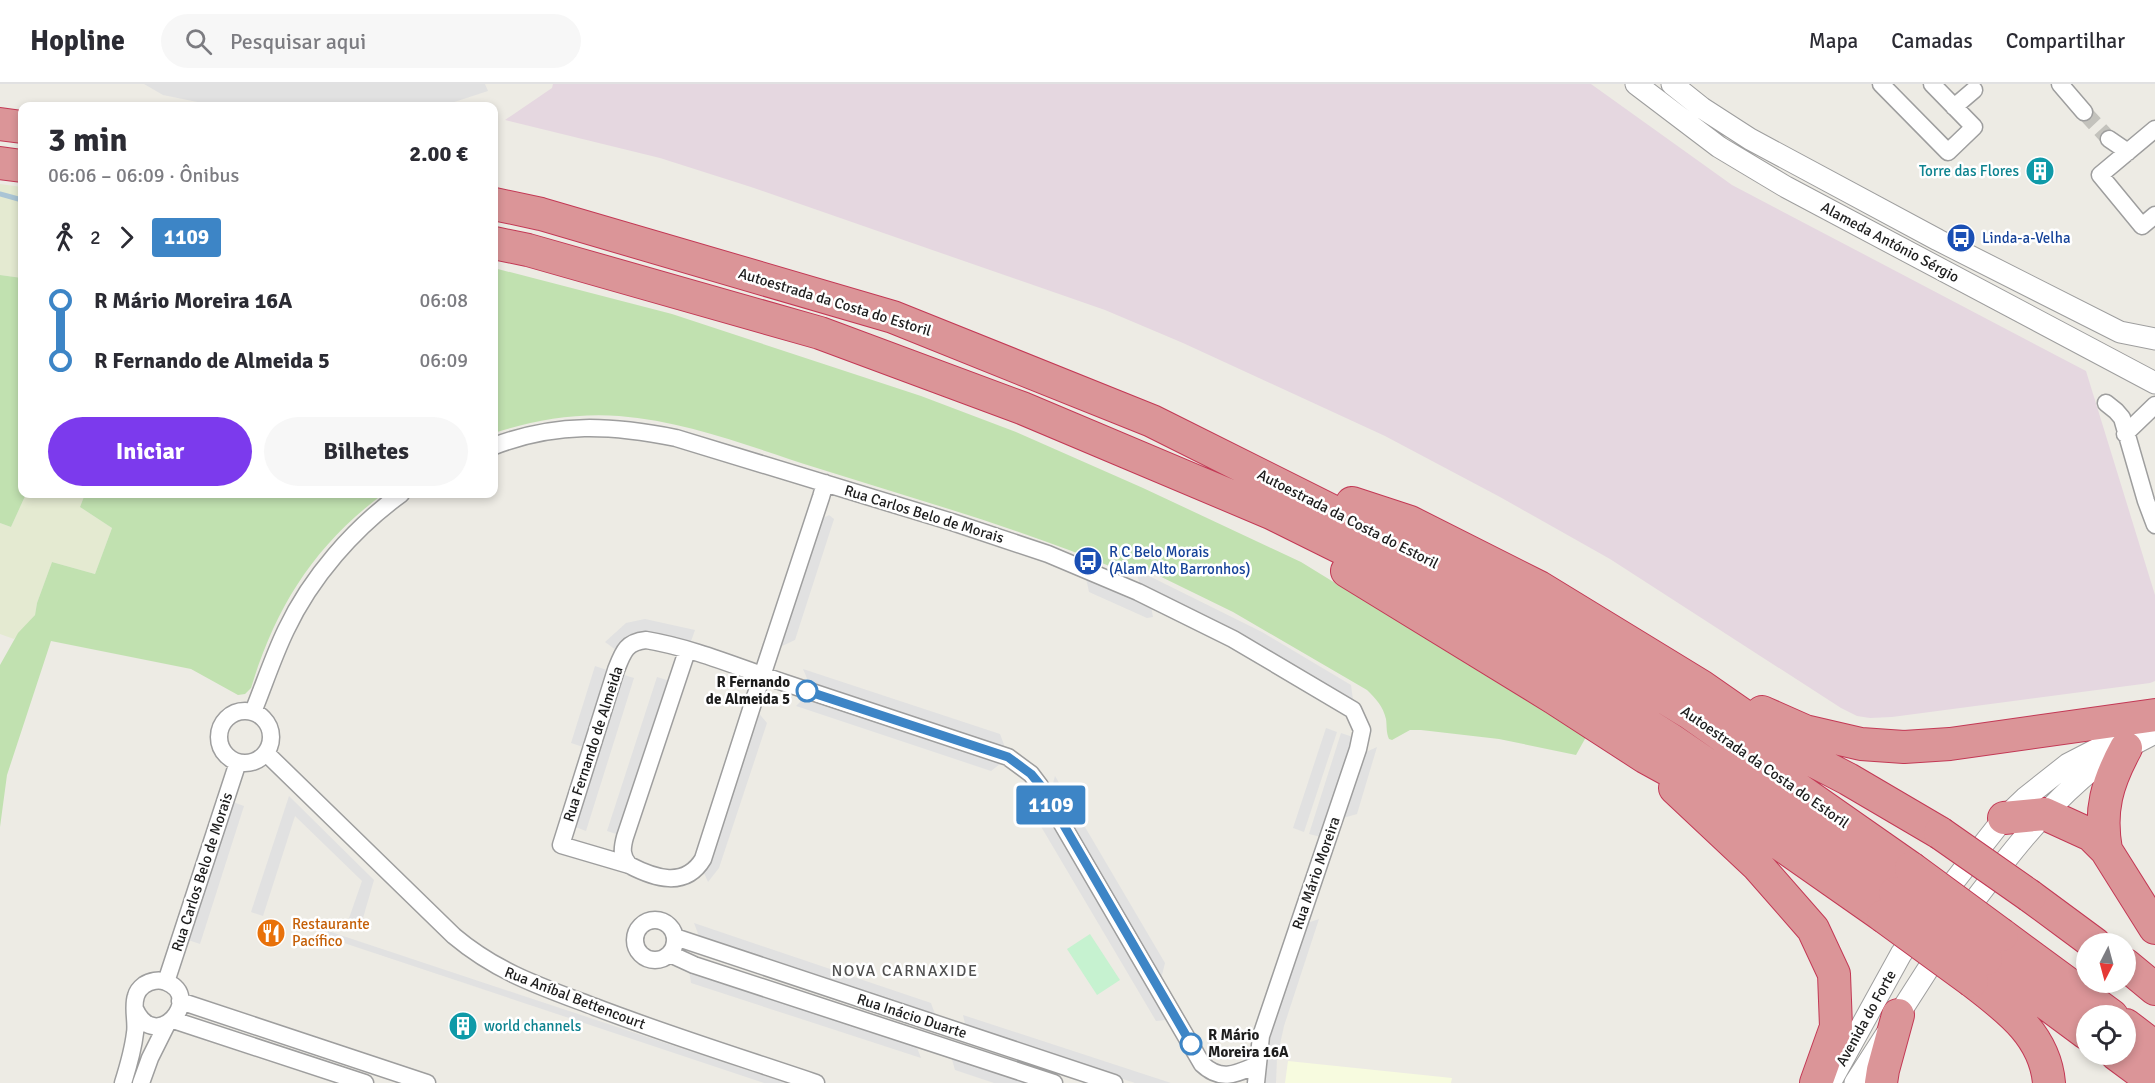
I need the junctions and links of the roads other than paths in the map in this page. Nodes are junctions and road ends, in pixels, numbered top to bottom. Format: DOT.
graph roads {
  1 [pos="1636,84"];
  2 [pos="1672,84"];
  3 [pos="1881,84"];
  4 [pos="1932,84"];
  5 [pos="2060,84"];
  6 [pos="1974,90"];
  7 [pos="1954,107"];
  8 [pos="2084,112"];
  9 [pos="0,124"];
  10 [pos="18,126"];
  11 [pos="2155,130"];
  12 [pos="2109,139"];
  13 [pos="2128,152"];
  14 [pos="0,163"];
  15 [pos="18,165"];
  16 [pos="498,205"];
  17 [pos="2155,215"];
  18 [pos="498,244"];
  19 [pos="2155,339"];
  20 [pos="2155,383"];
  21 [pos="2106,403"];
  22 [pos="2155,405"];
  23 [pos="2125,434"];
  24 [pos="498,444"];
  25 [pos="1255,471"];
  26 [pos="825,483"];
  27 [pos="395,498"];
  28 [pos="1271,513"];
  29 [pos="2155,525"];
  30 [pos="687,651"];
  31 [pos="762,676"];
  32 [pos="1701,686"];
  33 [pos="1329,696"];
  34 [pos="253,712"];
  35 [pos="2155,717"];
  36 [pos="2155,733"];
  37 [pos="2126,748"];
  38 [pos="266,753"];
  39 [pos="1646,757"];
  40 [pos="237,762"];
  41 [pos="2045,814"];
  42 [pos="2004,818"];
  43 [pos="2106,850"];
  44 [pos="629,865"];
  45 [pos="1896,893"];
  46 [pos="2155,928"];
  47 [pos="2080,933"];
  48 [pos="675,937"];
  49 [pos="670,954"];
  50 [pos="1987,958"];
  51 [pos="2136,973"];
  52 [pos="166,982"];
  53 [pos="2155,989"];
  54 [pos="180,1001"];
  55 [pos="2088,1005"];
  56 [pos="135,1009"];
  57 [pos="1898,1015"];
  58 [pos="170,1022"];
  59 [pos="2076,1025"];
  60 [pos="949,1028"];
  61 [pos="2136,1033"];
  62 [pos="945,1047"];
  63 [pos="2155,1047"];
  64 [pos="1257,1065"];
  65 [pos="2131,1065"];
  66 [pos="1219,1079"];
  67 [pos="123,1083"];
  68 [pos="141,1083"];
  69 [pos="365,1083"];
  70 [pos="427,1083"];
  71 [pos="816,1083"];
  72 [pos="1054,1083"];
  73 [pos="1114,1083"];
  74 [pos="1256,1083"];
  75 [pos="1816,1083"];
  76 [pos="1830,1083"];
  77 [pos="1855,1083"];
  78 [pos="1881,1083"];
  79 [pos="2049,1083"];
  80 [pos="2155,1083"];
  1 -- 20 [label="street, Alameda António Sérgio"];
  2 -- 19 [label="street, Alameda António Sérgio"];
  3 -- 7 [label="street"];
  4 -- 7 [label="street"];
  5 -- 8 [label="street"];
  6 -- 7 [label="street"];
  9 -- 10 [label="highway"];
  11 -- 13 [label="street"];
  12 -- 13 [label="street"];
  13 -- 17 [label="street"];
  14 -- 15 [label="highway"];
  16 -- 25 [label="highway, Autoestrada da Costa do Estoril"];
  18 -- 28 [label="highway, Autoestrada da Costa do Estoril"];
  21 -- 23 [label="street"];
  22 -- 23 [label="street"];
  23 -- 29 [label="street"];
  24 -- 26 [label="street, Rua Carlos Belo de Morais"];
  25 -- 32 [label="highway"];
  25 -- 45 [label="highway, Autoestrada da Costa do Estoril"];
  26 -- 31 [label="street, Rua Fernando de Almeida"];
  26 -- 33 [label="street, Rua Carlos Belo de Morais"];
  27 -- 34 [label="street"];
  28 -- 39 [label="highway"];
  28 -- 45 [label="highway, Autoestrada da Costa do Estoril"];
  30 -- 31 [label="street"];
  30 -- 44 [label="street"];
  30 -- 44 [label="street, Rua Fernando de Almeida"];
  31 -- 44 [label="street, Rua Fernando de Almeida"];
  31 -- 66 [label="street"];
  32 -- 35 [label="highway"];
  32 -- 47 [label="highway, bridge"];
  33 -- 64 [label="street, Rua Mário Moreira"];
  34 -- 38 [label="street"];
  34 -- 40 [label="street"];
  35 -- 42 [label="street, Avenida do Forte"];
  36 -- 37 [label="street, Avenida do Forte"];
  37 -- 41 [label="street, Avenida do Forte"];
  37 -- 43 [label="highway"];
  38 -- 40 [label="street"];
  38 -- 71 [label="street, Rua Aníbal Bettencourt"];
  39 -- 45 [label="highway"];
  39 -- 75 [label="highway"];
  40 -- 52 [label="street, Rua Carlos Belo de Morais"];
  41 -- 42 [label="highway"];
  41 -- 43 [label="highway"];
  41 -- 57 [label="street, Avenida do Forte"];
  42 -- 76 [label="street, Avenida do Forte"];
  43 -- 46 [label="highway"];
  45 -- 50 [label="highway, Autoestrada da Costa do Estoril, bridge"];
  48 -- 49 [label="street"];
  48 -- 49 [label="street, Rua Inácio Duarte"];
  48 -- 60 [label="street, Rua Inácio Duarte"];
  49 -- 62 [label="street, Rua Inácio Duarte"];
  50 -- 55 [label="highway, Autoestrada da Costa do Estoril"];
  50 -- 59 [label="highway, Autoestrada da Costa do Estoril"];
  50 -- 79 [label="highway"];
  51 -- 53 [label="highway"];
  52 -- 54 [label="street"];
  52 -- 56 [label="street"];
  54 -- 58 [label="street"];
  54 -- 70 [label="street"];
  56 -- 58 [label="street"];
  56 -- 67 [label="street"];
  57 -- 77 [label="street, Avenida do Forte"];
  57 -- 78 [label="highway"];
  58 -- 68 [label="street"];
  58 -- 69 [label="street"];
  60 -- 62 [label="street"];
  60 -- 73 [label="street, Rua Inácio Duarte"];
  61 -- 63 [label="highway"];
  62 -- 72 [label="street, Rua Inácio Duarte"];
  64 -- 66 [label="street"];
  64 -- 74 [label="street, Rua Mário Moreira"];
  65 -- 80 [label="highway"];
}
